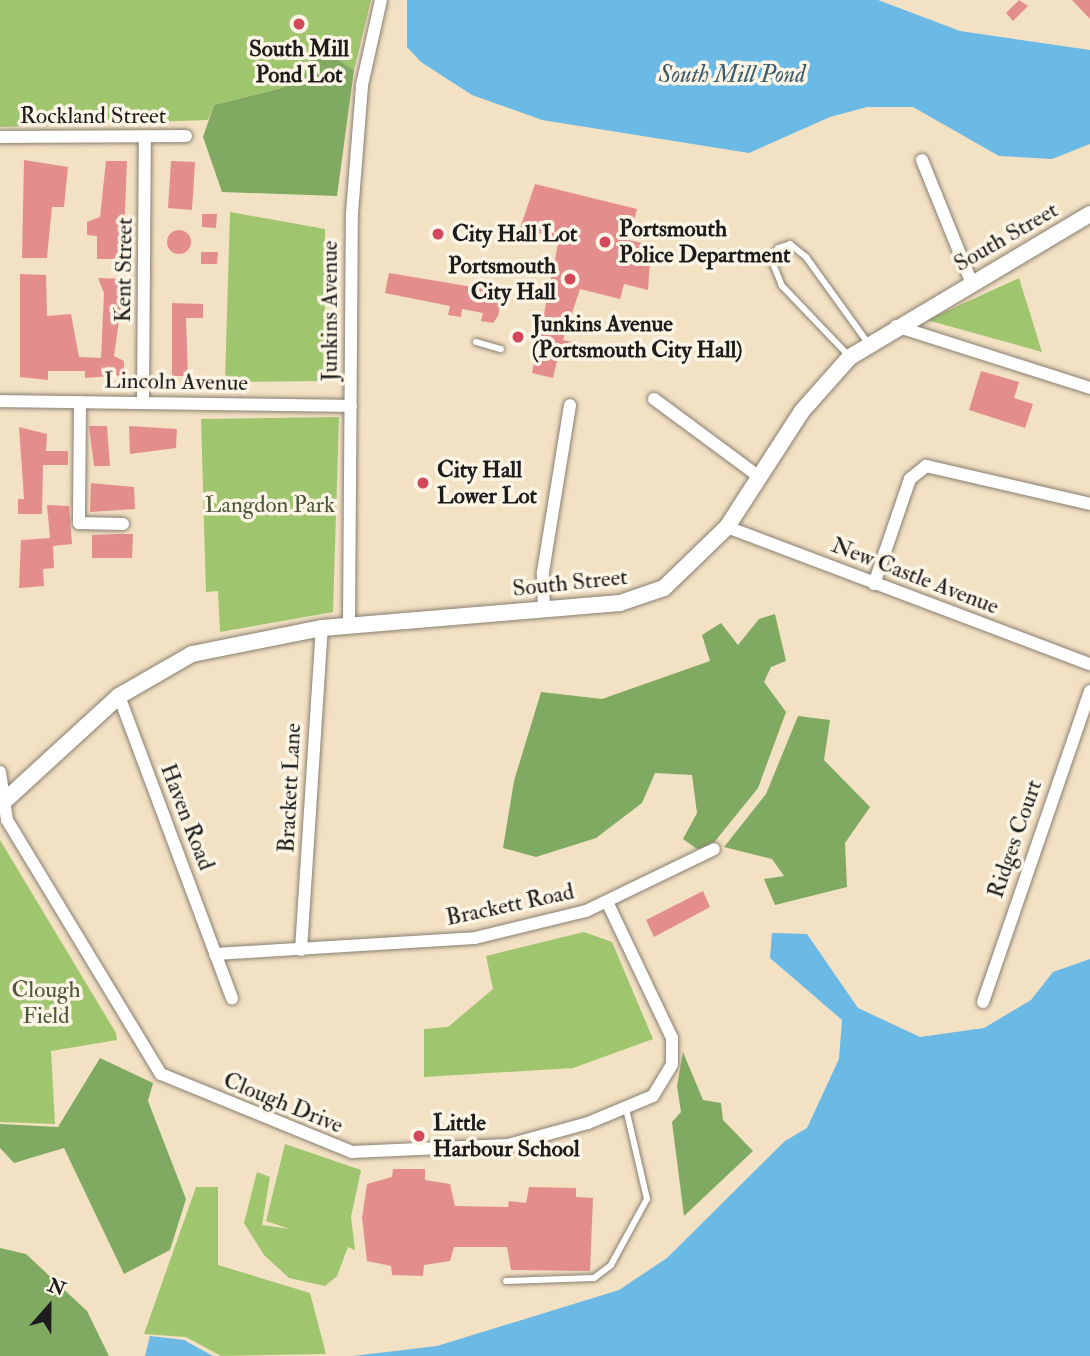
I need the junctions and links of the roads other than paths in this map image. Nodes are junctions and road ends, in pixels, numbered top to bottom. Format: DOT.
graph roads {
  1 [pos="381,0"];
  2 [pos="186,136"];
  3 [pos="0,137"];
  4 [pos="145,139"];
  5 [pos="922,160"];
  6 [pos="1090,214"];
  7 [pos="972,284"];
  8 [pos="896,326"];
  9 [pos="476,342"];
  10 [pos="868,343"];
  11 [pos="501,349"];
  12 [pos="850,357"];
  13 [pos="1090,388"];
  14 [pos="654,399"];
  15 [pos="0,401"];
  16 [pos="80,401"];
  17 [pos="144,403"];
  18 [pos="570,405"];
  19 [pos="352,406"];
  20 [pos="758,476"];
  21 [pos="1090,504"];
  22 [pos="123,524"];
  23 [pos="727,527"];
  24 [pos="874,584"];
  25 [pos="544,610"];
  26 [pos="349,625"];
  27 [pos="322,628"];
  28 [pos="1090,664"];
  29 [pos="1090,691"];
  30 [pos="119,696"];
  31 [pos="0,772"];
  32 [pos="0,804"];
  33 [pos="714,849"];
  34 [pos="607,902"];
  35 [pos="301,950"];
  36 [pos="215,954"];
  37 [pos="232,999"];
  38 [pos="983,1002"];
  39 [pos="626,1109"];
  40 [pos="506,1281"];
  1 -- 19 [label="street, Junkins Avenue"];
  2 -- 4 [label="street, Rockland Street"];
  3 -- 4 [label="street, Rockland Street"];
  4 -- 17 [label="street, Kent Street"];
  5 -- 7 [label="street"];
  6 -- 7 [label="street, South Street"];
  7 -- 8 [label="street, South Street"];
  8 -- 10 [label="street, South Street"];
  8 -- 13 [label="street"];
  9 -- 11 [label="lane"];
  10 -- 12 [label="street, South Street"];
  10 -- 12 [label="lane"];
  12 -- 20 [label="street, South Street"];
  14 -- 20 [label="street"];
  15 -- 16 [label="street, Lincoln Avenue"];
  16 -- 17 [label="street, Lincoln Avenue"];
  16 -- 22 [label="street"];
  17 -- 19 [label="street, Lincoln Avenue"];
  18 -- 25 [label="street"];
  19 -- 26 [label="street, Junkins Avenue"];
  20 -- 23 [label="street, South Street"];
  21 -- 24 [label="street"];
  23 -- 24 [label="street, New Castle Avenue"];
  23 -- 25 [label="street, South Street"];
  24 -- 28 [label="street, New Castle Avenue"];
  25 -- 26 [label="street, South Street"];
  26 -- 27 [label="street, South Street"];
  27 -- 30 [label="street, South Street"];
  27 -- 35 [label="street, Brackett Lane"];
  29 -- 38 [label="street, Ridges Court"];
  30 -- 32 [label="street, South Street"];
  30 -- 36 [label="street, Haven Road"];
  31 -- 32 [label="street"];
  32 -- 39 [label="street, Clough Drive"];
  33 -- 34 [label="street, Brackett Road"];
  34 -- 35 [label="street, Brackett Road"];
  34 -- 39 [label="street, Clough Drive"];
  35 -- 36 [label="street"];
  36 -- 37 [label="street, Haven Road"];
  39 -- 40 [label="lane"];
}
